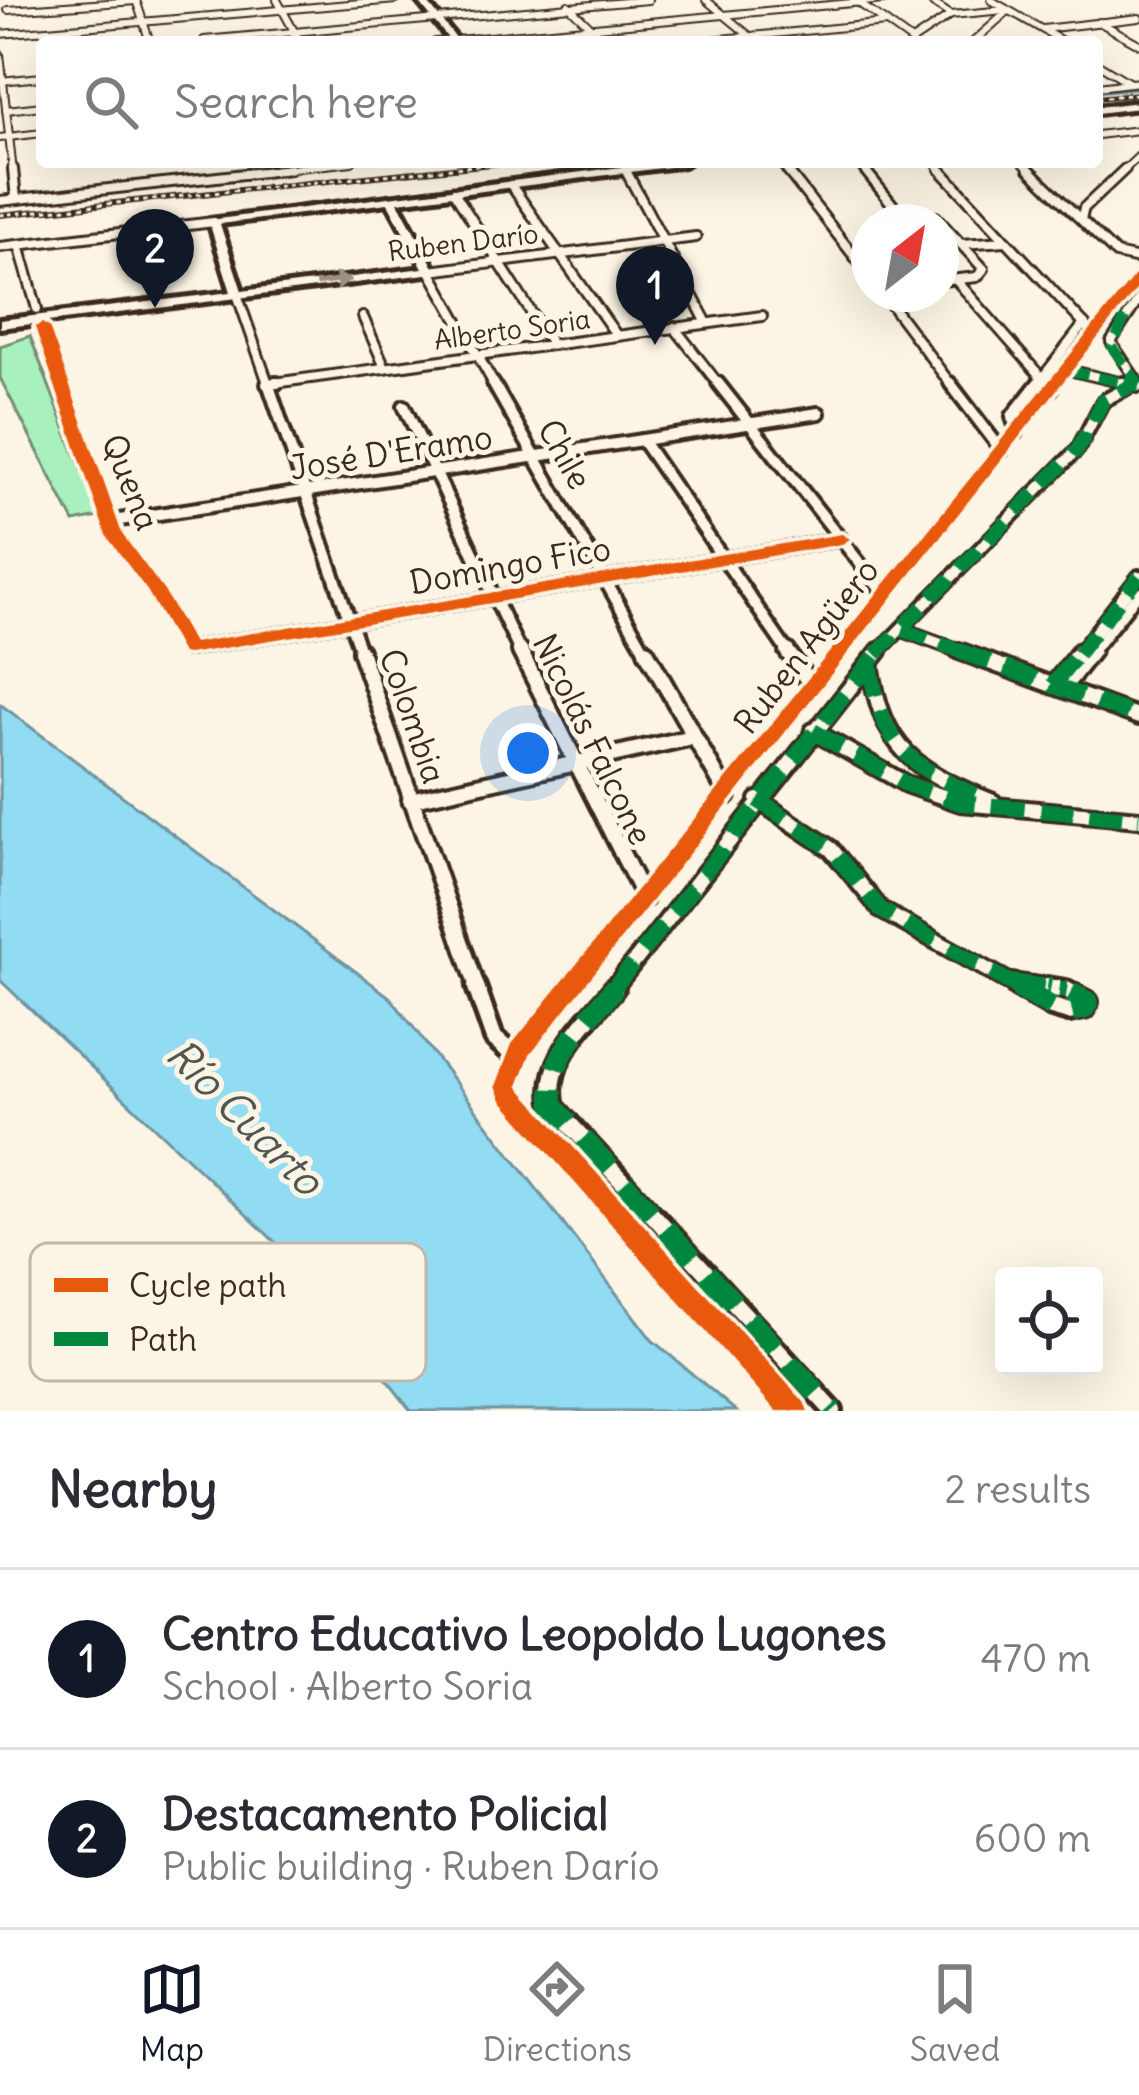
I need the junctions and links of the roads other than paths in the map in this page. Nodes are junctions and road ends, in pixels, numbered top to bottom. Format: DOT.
graph roads {
  1 [pos="22,0"];
  2 [pos="136,0"];
  3 [pos="277,0"];
  4 [pos="396,0"];
  5 [pos="421,0"];
  6 [pos="563,0"];
  7 [pos="648,0"];
  8 [pos="706,0"];
  9 [pos="884,0"];
  10 [pos="928,0"];
  11 [pos="991,0"];
  12 [pos="856,1"];
  13 [pos="571,7"];
  14 [pos="282,10"];
  15 [pos="1006,11"];
  16 [pos="4,13"];
  17 [pos="68,13"];
  18 [pos="724,15"];
  19 [pos="951,15"];
  20 [pos="1139,17"];
  21 [pos="436,20"];
  22 [pos="1021,21"];
  23 [pos="143,22"];
  24 [pos="886,22"];
  25 [pos="1099,22"];
  26 [pos="996,25"];
  27 [pos="592,27"];
  28 [pos="70,28"];
  29 [pos="1043,29"];
  30 [pos="295,32"];
  31 [pos="0,34"];
  32 [pos="148,36"];
  33 [pos="250,36"];
  34 [pos="297,36"];
  35 [pos="450,36"];
  36 [pos="503,36"];
  37 [pos="600,36"];
  38 [pos="750,36"];
  39 [pos="777,36"];
  40 [pos="904,36"];
  41 [pos="921,36"];
  42 [pos="981,36"];
  43 [pos="1054,36"];
  44 [pos="1139,44"];
  45 [pos="0,54"];
  46 [pos="1103,66"];
  47 [pos="36,78"];
  48 [pos="2,81"];
  49 [pos="1134,83"];
  50 [pos="1103,86"];
  51 [pos="1139,105"];
  52 [pos="36,107"];
  53 [pos="1103,109"];
  54 [pos="6,110"];
  55 [pos="1139,130"];
  56 [pos="36,134"];
  57 [pos="1103,134"];
  58 [pos="5,137"];
  59 [pos="1139,156"];
  60 [pos="190,168"];
  61 [pos="296,168"];
  62 [pos="640,168"];
  63 [pos="787,168"];
  64 [pos="864,168"];
  65 [pos="939,168"];
  66 [pos="1029,168"];
  67 [pos="1040,168"];
  68 [pos="561,170"];
  69 [pos="625,170"];
  70 [pos="1034,173"];
  71 [pos="194,179"];
  72 [pos="511,185"];
  73 [pos="454,192"];
  74 [pos="16,199"];
  75 [pos="392,200"];
  76 [pos="0,201"];
  77 [pos="892,204"];
  78 [pos="1081,219"];
  79 [pos="214,222"];
  80 [pos="696,237"];
  81 [pos="1006,241"];
  82 [pos="666,242"];
  83 [pos="961,244"];
  84 [pos="19,245"];
  85 [pos="0,247"];
  86 [pos="851,252"];
  87 [pos="560,254"];
  88 [pos="1139,260"];
  89 [pos="501,261"];
  90 [pos="430,271"];
  91 [pos="1139,278"];
  92 [pos="959,279"];
  93 [pos="959,283"];
  94 [pos="237,294"];
  95 [pos="1139,299"];
  96 [pos="37,309"];
  97 [pos="898,312"];
  98 [pos="761,316"];
  99 [pos="363,317"];
  100 [pos="0,322"];
  101 [pos="707,323"];
  102 [pos="1084,324"];
  103 [pos="42,327"];
  104 [pos="674,327"];
  105 [pos="1119,327"];
  106 [pos="1139,330"];
  107 [pos="1094,335"];
  108 [pos="617,336"];
  109 [pos="552,345"];
  110 [pos="478,354"];
  111 [pos="1051,365"];
  112 [pos="1070,366"];
  113 [pos="385,367"];
  114 [pos="1041,377"];
  115 [pos="1138,383"];
  116 [pos="267,384"];
  117 [pos="1052,389"];
  118 [pos="404,406"];
  119 [pos="819,413"];
  120 [pos="749,424"];
  121 [pos="1017,433"];
  122 [pos="642,440"];
  123 [pos="1002,451"];
  124 [pos="536,457"];
  125 [pos="436,472"];
  126 [pos="304,493"];
  127 [pos="112,521"];
  128 [pos="842,539"];
  129 [pos="723,561"];
  130 [pos="1139,576"];
  131 [pos="604,580"];
  132 [pos="1139,592"];
  133 [pos="884,594"];
  134 [pos="496,598"];
  135 [pos="349,623"];
  136 [pos="903,630"];
  137 [pos="188,649"];
  138 [pos="870,663"];
  139 [pos="811,685"];
  140 [pos="1058,687"];
  141 [pos="1139,717"];
  142 [pos="813,730"];
  143 [pos="693,736"];
  144 [pos="573,764"];
  145 [pos="728,796"];
  146 [pos="410,800"];
  147 [pos="758,800"];
  148 [pos="1018,811"];
  149 [pos="1139,815"];
  150 [pos="645,899"];
  151 [pos="1011,982"];
  152 [pos="520,1050"];
  153 [pos="794,1411"];
  154 [pos="833,1411"];
  1 -- 16 [label="street"];
  2 -- 16 [label="street"];
  2 -- 23 [label="street"];
  3 -- 14 [label="street"];
  4 -- 14 [label="street"];
  5 -- 21 [label="main road"];
  6 -- 13 [label="street"];
  7 -- 13 [label="street"];
  8 -- 18 [label="street"];
  9 -- 12 [label="street"];
  10 -- 19 [label="street"];
  11 -- 15 [label="street"];
  12 -- 18 [label="street"];
  12 -- 24 [label="street"];
  13 -- 21 [label="street"];
  13 -- 27 [label="street"];
  14 -- 23 [label="street"];
  14 -- 30 [label="street"];
  15 -- 19 [label="street"];
  15 -- 22 [label="street"];
  15 -- 26 [label="street"];
  17 -- 28 [label="street"];
  18 -- 27 [label="street"];
  18 -- 38 [label="street"];
  19 -- 41 [label="street"];
  20 -- 25 [label="street"];
  21 -- 30 [label="street"];
  21 -- 35 [label="main road"];
  22 -- 26 [label="street"];
  22 -- 29 [label="street"];
  23 -- 28 [label="street"];
  23 -- 32 [label="street"];
  24 -- 39 [label="street"];
  24 -- 40 [label="street"];
  25 -- 29 [label="street"];
  25 -- 44 [label="street"];
  26 -- 42 [label="street"];
  27 -- 36 [label="street"];
  27 -- 37 [label="street"];
  28 -- 31 [label="street"];
  29 -- 43 [label="street"];
  30 -- 33 [label="street"];
  30 -- 34 [label="street"];
  45 -- 48 [label="street"];
  46 -- 49 [label="street"];
  47 -- 48 [label="street"];
  48 -- 54 [label="street"];
  49 -- 50 [label="street"];
  51 -- 53 [label="main road"];
  52 -- 54 [label="street"];
  54 -- 58 [label="street"];
  55 -- 57 [label="street"];
  56 -- 58 [label="street"];
  58 -- 74 [label="street"];
  59 -- 78 [label="street"];
  60 -- 71 [label="street"];
  61 -- 71 [label="street"];
  62 -- 69 [label="main road"];
  63 -- 86 [label="street"];
  64 -- 77 [label="street"];
  65 -- 81 [label="street"];
  66 -- 70 [label="street"];
  67 -- 70 [label="street"];
  68 -- 69 [label="main road"];
  68 -- 72 [label="main road"];
  69 -- 82 [label="street"];
  70 -- 78 [label="street"];
  71 -- 74 [label="street"];
  72 -- 73 [label="main road"];
  72 -- 87 [label="street"];
  73 -- 75 [label="main road"];
  73 -- 89 [label="street"];
  74 -- 76 [label="street"];
  75 -- 79 [label="main road"];
  75 -- 90 [label="main road, Chile"];
  78 -- 88 [label="street"];
  79 -- 84 [label="street"];
  79 -- 94 [label="main road, Colombia"];
  80 -- 82 [label="street, Ruben Darío"];
  81 -- 83 [label="street"];
  81 -- 102 [label="street"];
  82 -- 87 [label="street, Ruben Darío"];
  82 -- 101 [label="street"];
  83 -- 92 [label="street"];
  84 -- 85 [label="street"];
  84 -- 96 [label="street"];
  87 -- 89 [label="street, Ruben Darío"];
  87 -- 108 [label="street"];
  89 -- 90 [label="street, Ruben Darío"];
  89 -- 109 [label="street"];
  94 -- 90 [label="main road, Ruben Darío, one-way"];
  90 -- 110 [label="street, Chile"];
  91 -- 107 [label="street, Ruben Agüero"];
  93 -- 114 [label="street"];
  94 -- 100 [label="main road, Ruben Darío"];
  94 -- 116 [label="street, Colombia"];
  95 -- 105 [label="street"];
  97 -- 123 [label="street"];
  98 -- 101 [label="street, Alberto Soria"];
  99 -- 113 [label="street"];
  101 -- 104 [label="street, Alberto Soria"];
  102 -- 107 [label="street"];
  102 -- 111 [label="street"];
  103 -- 127 [label="street, Quena"];
  104 -- 108 [label="street, Alberto Soria"];
  104 -- 120 [label="street"];
  105 -- 106 [label="street"];
  105 -- 115 [label="street"];
  107 -- 112 [label="street, Ruben Agüero"];
  108 -- 109 [label="street, Alberto Soria"];
  109 -- 110 [label="street, Alberto Soria"];
  110 -- 113 [label="street, Alberto Soria"];
  110 -- 124 [label="street, Chile"];
  111 -- 112 [label="street"];
  111 -- 114 [label="street"];
  112 -- 115 [label="street"];
  112 -- 117 [label="street, Ruben Agüero"];
  113 -- 116 [label="street, Alberto Soria"];
  114 -- 117 [label="street"];
  114 -- 121 [label="street"];
  115 -- 136 [label="street"];
  116 -- 126 [label="street, Colombia"];
  117 -- 121 [label="street, Ruben Agüero"];
  118 -- 125 [label="street, Nicolás Falcone"];
  119 -- 120 [label="street, José D'Eramo"];
  120 -- 122 [label="street, José D'Eramo"];
  120 -- 128 [label="street"];
  121 -- 123 [label="street, Ruben Agüero"];
  122 -- 124 [label="street, José D'Eramo"];
  122 -- 129 [label="street"];
  123 -- 133 [label="street, Ruben Agüero"];
  124 -- 125 [label="street, José D'Eramo"];
  124 -- 131 [label="street, Chile"];
  125 -- 126 [label="street, José D'Eramo"];
  125 -- 134 [label="street, Nicolás Falcone"];
  126 -- 127 [label="street, José D'Eramo"];
  126 -- 135 [label="street, Colombia"];
  127 -- 137 [label="street, Quena"];
  128 -- 129 [label="street, Domingo Fico"];
  128 -- 133 [label="street"];
  129 -- 131 [label="street, Domingo Fico"];
  129 -- 139 [label="street"];
  130 -- 140 [label="street"];
  131 -- 134 [label="street, Domingo Fico"];
  131 -- 143 [label="street, Chile"];
  132 -- 140 [label="street"];
  133 -- 139 [label="street, Ruben Agüero"];
  134 -- 135 [label="street, Domingo Fico"];
  134 -- 144 [label="street, Nicolás Falcone"];
  135 -- 137 [label="street, Domingo Fico"];
  135 -- 146 [label="street, Colombia"];
  136 -- 138 [label="street"];
  136 -- 140 [label="street"];
  138 -- 142 [label="street"];
  138 -- 148 [label="street"];
  139 -- 145 [label="street, Ruben Agüero"];
  140 -- 141 [label="street"];
  142 -- 147 [label="street"];
  142 -- 148 [label="street"];
  143 -- 144 [label="street"];
  143 -- 145 [label="street, Chile"];
  144 -- 146 [label="street"];
  144 -- 150 [label="street, Nicolás Falcone"];
  145 -- 150 [label="street, Ruben Agüero"];
  146 -- 152 [label="street, Colombia"];
  147 -- 151 [label="street"];
  147 -- 154 [label="street"];
  148 -- 149 [label="street"];
  150 -- 152 [label="street, Ruben Agüero"];
  152 -- 153 [label="street"];
}
